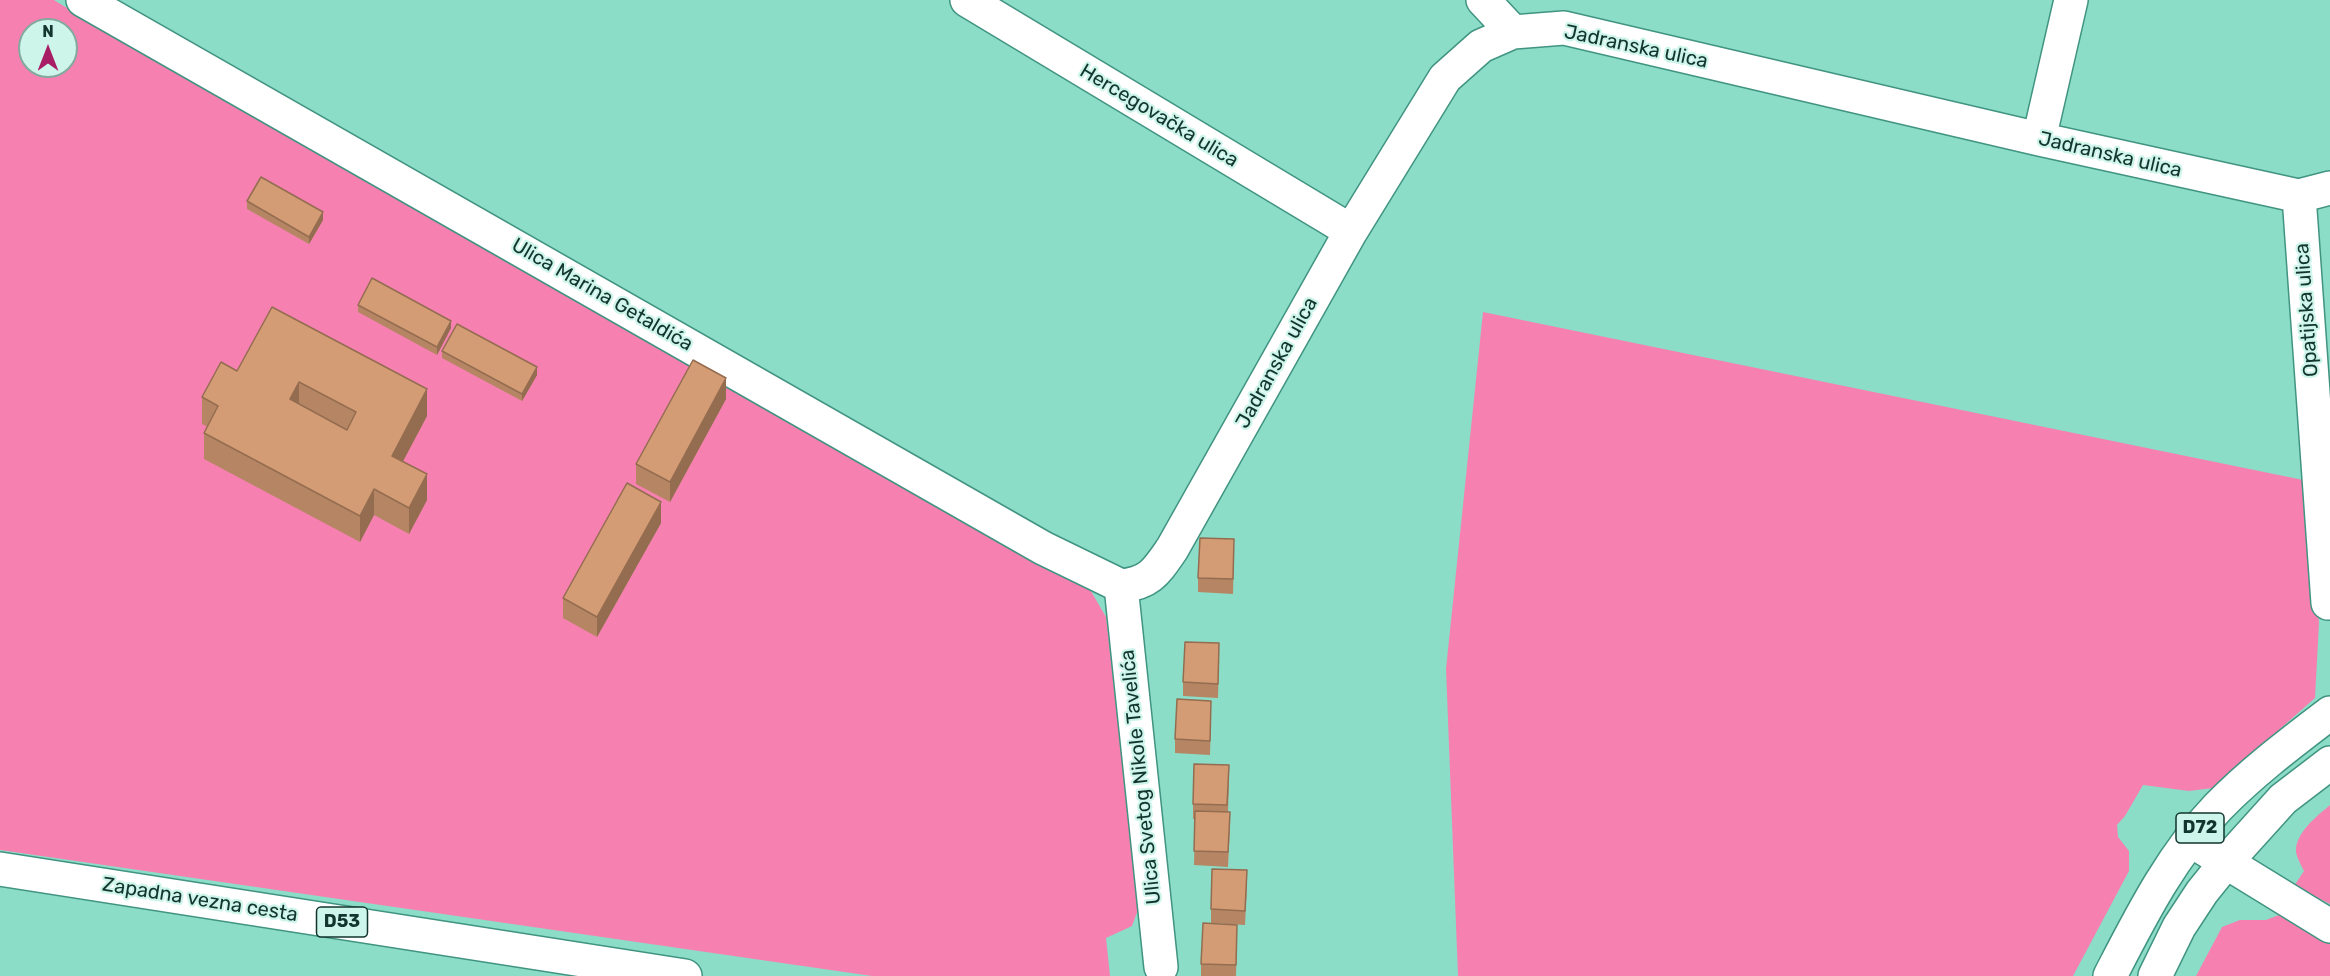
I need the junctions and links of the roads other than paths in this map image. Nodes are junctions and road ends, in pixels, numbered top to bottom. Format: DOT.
graph roads {
  1 [pos="83,0"];
  2 [pos="967,0"];
  3 [pos="1483,0"];
  4 [pos="2071,0"];
  5 [pos="1513,32"];
  6 [pos="2039,139"];
  7 [pos="2330,188"];
  8 [pos="2299,196"];
  9 [pos="1351,231"];
  10 [pos="1121,586"];
  11 [pos="2328,603"];
  12 [pos="2330,713"];
  13 [pos="2330,763"];
  14 [pos="2190,840"];
  15 [pos="2227,861"];
  16 [pos="0,869"];
  17 [pos="2330,926"];
  18 [pos="1161,967"];
  19 [pos="685,976"];
  20 [pos="2110,976"];
  21 [pos="2155,976"];
  1 -- 10 [label="street, Ulica Marina Getaldića"];
  2 -- 9 [label="street, Hercegovačka ulica"];
  3 -- 5 [label="street"];
  4 -- 6 [label="street"];
  5 -- 6 [label="street, Jadranska ulica"];
  5 -- 9 [label="street, Jadranska ulica"];
  6 -- 8 [label="street, Jadranska ulica"];
  7 -- 8 [label="street, Jadranska ulica"];
  8 -- 11 [label="street, Opatijska ulica"];
  9 -- 10 [label="street, Jadranska ulica"];
  10 -- 18 [label="street, Ulica Svetog Nikole Tavelića"];
  12 -- 14 [label="street, D72"];
  13 -- 15 [label="street, D72"];
  14 -- 15 [label="street"];
  14 -- 20 [label="street, D72"];
  15 -- 17 [label="street"];
  15 -- 21 [label="street, D72"];
  16 -- 19 [label="street, Zapadna vezna cesta / D53"];
}
